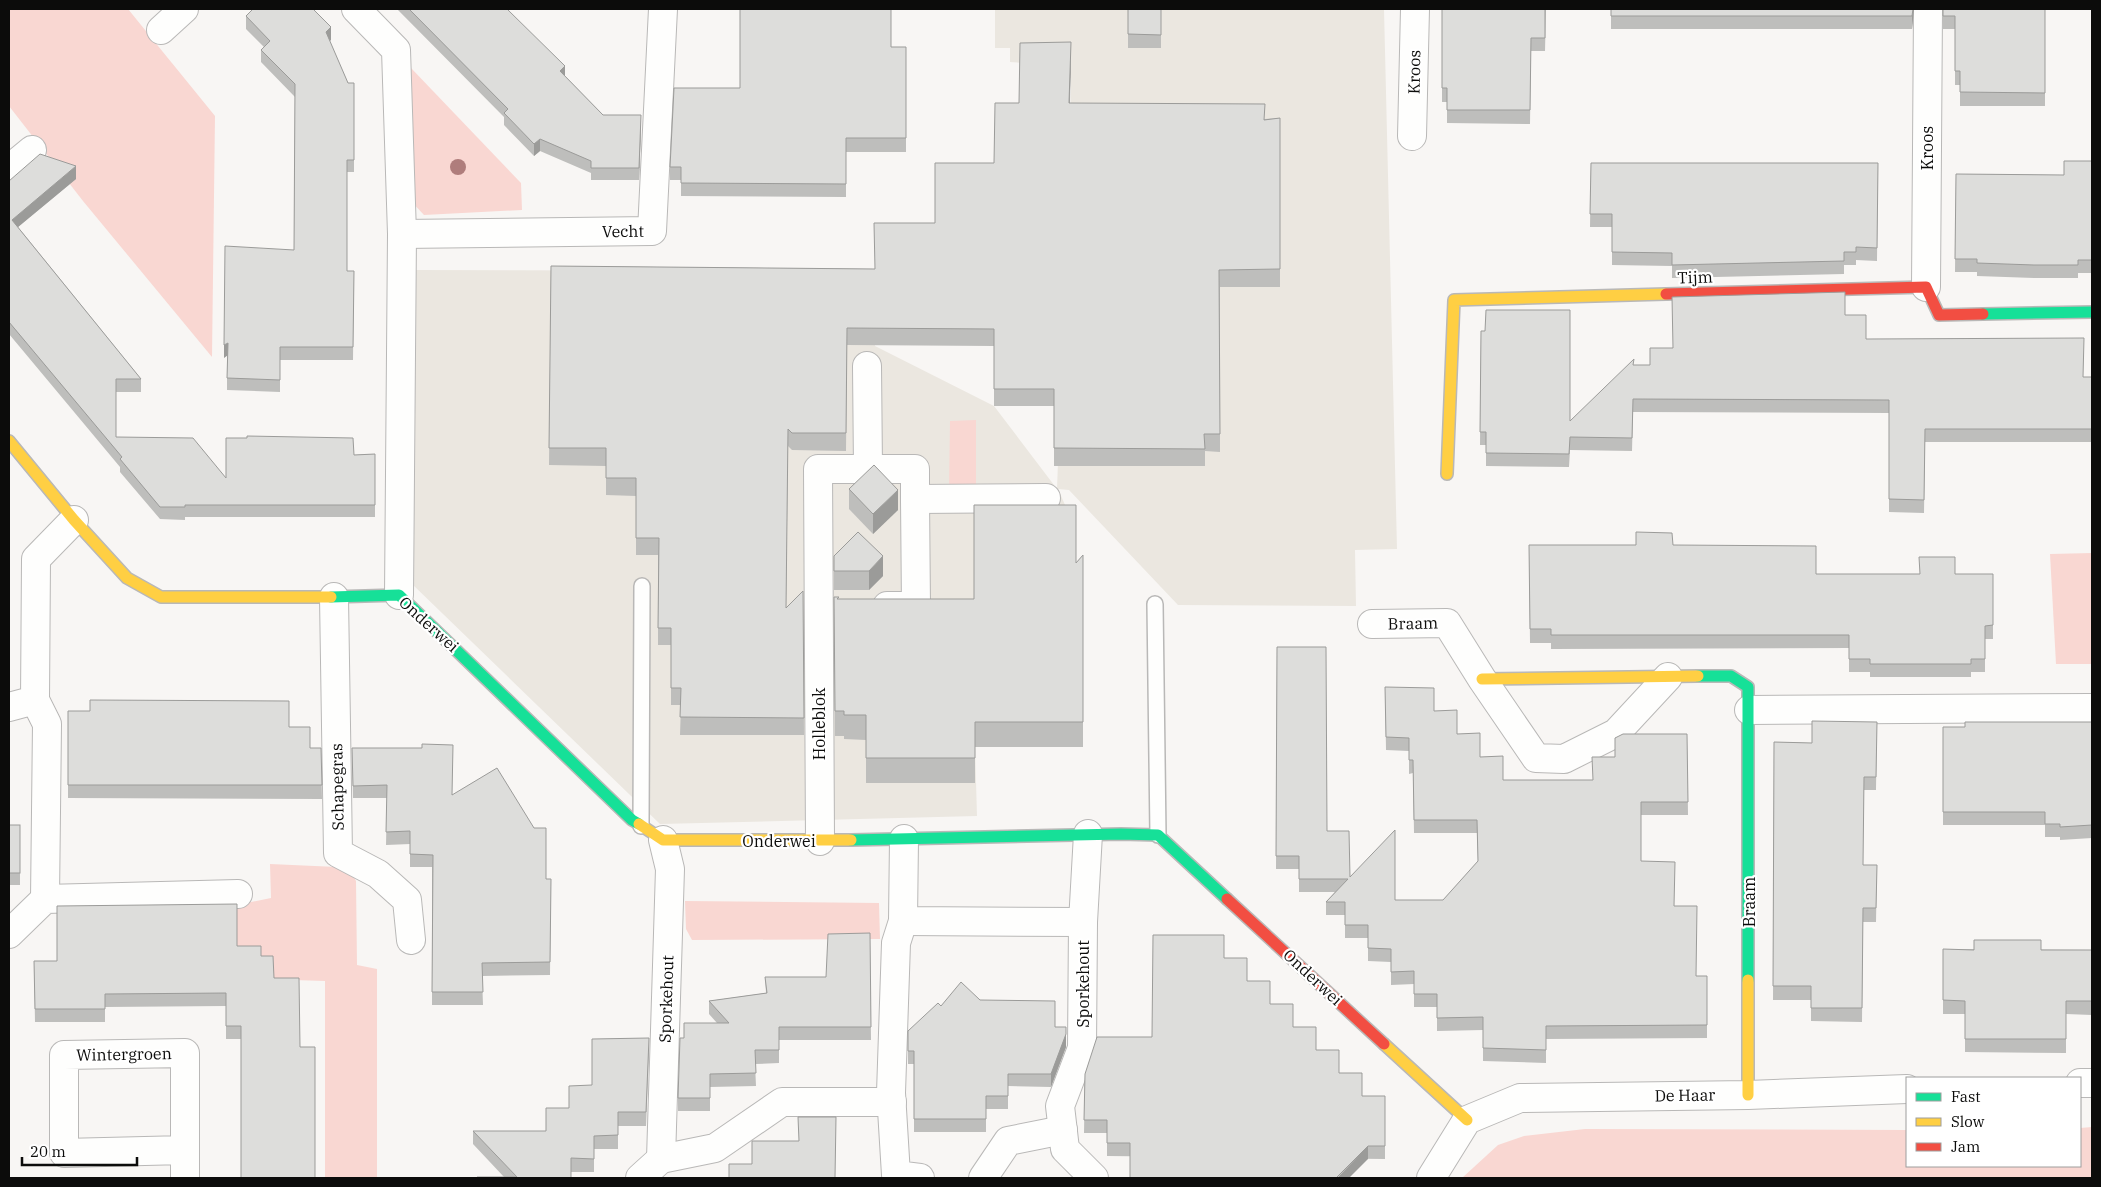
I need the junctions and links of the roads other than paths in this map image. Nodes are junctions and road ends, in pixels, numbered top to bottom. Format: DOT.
graph roads {
  1 [pos="184,9"];
  2 [pos="356,9"];
  3 [pos="663,9"];
  4 [pos="1415,9"];
  5 [pos="1928,9"];
  6 [pos="161,30"];
  7 [pos="1412,136"];
  8 [pos="32,150"];
  9 [pos="9,169"];
  10 [pos="402,234"];
  11 [pos="1926,287"];
  12 [pos="2092,312"];
  13 [pos="867,366"];
  14 [pos="9,441"];
  15 [pos="868,469"];
  16 [pos="1447,474"];
  17 [pos="1046,498"];
  18 [pos="915,499"];
  19 [pos="74,520"];
  20 [pos="642,586"];
  21 [pos="400,595"];
  22 [pos="334,597"];
  23 [pos="1155,604"];
  24 [pos="819,606"];
  25 [pos="1372,624"];
  26 [pos="1668,677"];
  27 [pos="1482,679"];
  28 [pos="35,700"];
  29 [pos="9,707"];
  30 [pos="2092,708"];
  31 [pos="1749,710"];
  32 [pos="652,833"];
  33 [pos="1088,834"];
  34 [pos="1158,835"];
  35 [pos="904,839"];
  36 [pos="820,841"];
  37 [pos="238,894"];
  38 [pos="45,899"];
  39 [pos="903,921"];
  40 [pos="1083,922"];
  41 [pos="9,934"];
  42 [pos="411,940"];
  43 [pos="1906,1089"];
  44 [pos="1748,1095"];
  45 [pos="892,1102"];
  46 [pos="1467,1120"];
  47 [pos="1063,1130"];
  48 [pos="185,1150"];
  49 [pos="661,1159"];
  50 [pos="904,1177"];
  51 [pos="185,1178"];
  52 [pos="640,1178"];
  53 [pos="983,1178"];
  54 [pos="1094,1178"];
  55 [pos="1431,1178"];
  1 -- 6 [label="street"];
  2 -- 10 [label="street"];
  3 -- 10 [label="street, Vecht"];
  4 -- 7 [label="street, Kroos"];
  5 -- 11 [label="street, Kroos"];
  8 -- 9 [label="street"];
  10 -- 21 [label="street"];
  11 -- 12 [label="street"];
  11 -- 16 [label="street, Tijm"];
  13 -- 15 [label="street"];
  14 -- 19 [label="street, Onderwei"];
  15 -- 18 [label="street, Holleblok"];
  15 -- 24 [label="street, Holleblok"];
  17 -- 18 [label="street"];
  18 -- 24 [label="street, Holleblok"];
  19 -- 22 [label="street, Onderwei"];
  19 -- 28 [label="street"];
  20 -- 32 [label="lane"];
  21 -- 22 [label="street, Onderwei"];
  21 -- 32 [label="street, Onderwei"];
  22 -- 42 [label="street, Schapegras"];
  23 -- 34 [label="lane"];
  24 -- 36 [label="street, Holleblok"];
  25 -- 27 [label="street, Braam"];
  26 -- 27 [label="street, Braam"];
  26 -- 27 [label="street, Braam"];
  26 -- 31 [label="street, Braam"];
  28 -- 29 [label="street"];
  28 -- 38 [label="street"];
  30 -- 31 [label="street"];
  31 -- 44 [label="street, Braam"];
  32 -- 36 [label="street, Onderwei"];
  32 -- 49 [label="street, Sporkehout"];
  33 -- 34 [label="street, Onderwei"];
  33 -- 35 [label="street, Onderwei"];
  33 -- 40 [label="street, Sporkehout"];
  34 -- 46 [label="street, Onderwei"];
  35 -- 36 [label="street, Onderwei"];
  35 -- 39 [label="street"];
  37 -- 38 [label="street"];
  38 -- 41 [label="street"];
  39 -- 40 [label="street"];
  39 -- 45 [label="street"];
  40 -- 47 [label="street, Sporkehout"];
  43 -- 44 [label="street, De Haar"];
  44 -- 46 [label="street, De Haar"];
  45 -- 49 [label="street"];
  45 -- 50 [label="street"];
  46 -- 55 [label="street"];
  47 -- 53 [label="street"];
  47 -- 54 [label="street, Sporkehout"];
  48 -- 48 [label="street, Wintergroen"];
  48 -- 51 [label="street, Wintergroen"];
  49 -- 52 [label="street"];
}
